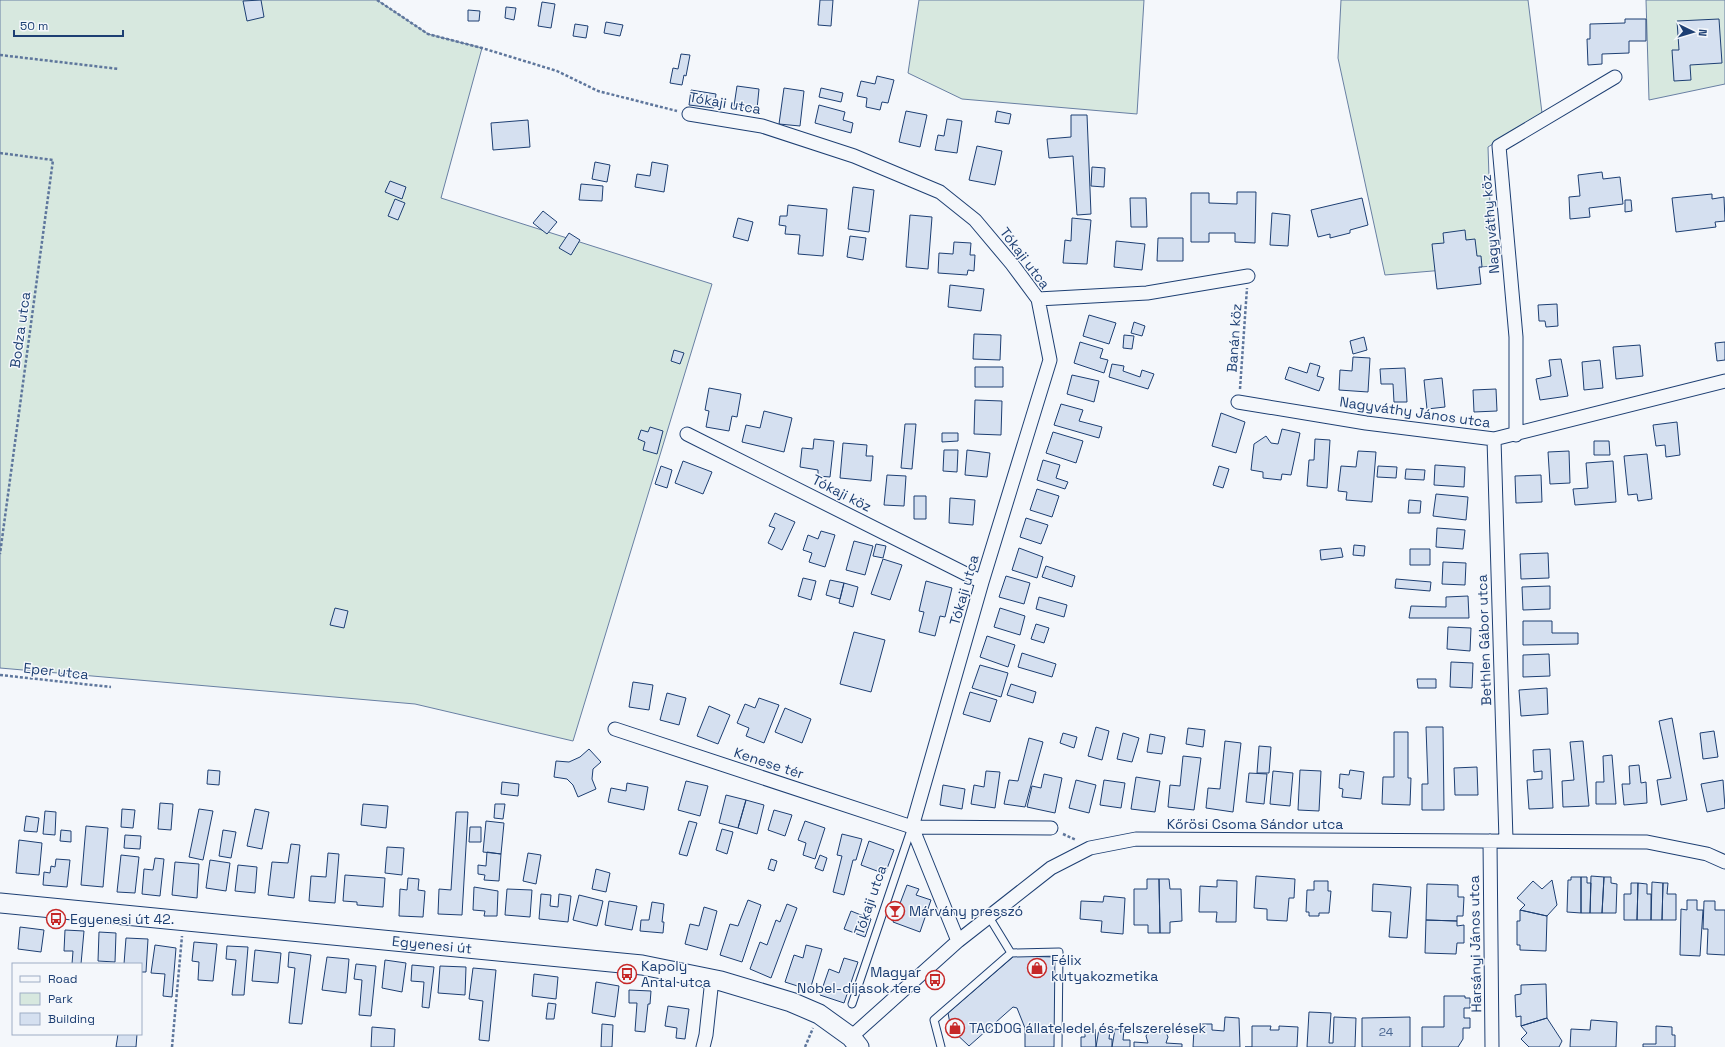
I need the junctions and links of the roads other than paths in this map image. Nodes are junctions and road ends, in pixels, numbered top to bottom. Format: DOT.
graph roads {
  1 [pos="1615,77"];
  2 [pos="689,114"];
  3 [pos="1248,276"];
  4 [pos="1038,299"];
  5 [pos="1725,381"];
  6 [pos="1238,402"];
  7 [pos="687,434"];
  8 [pos="1516,435"];
  9 [pos="1494,439"];
  10 [pos="982,582"];
  11 [pos="615,729"];
  12 [pos="912,827"];
  13 [pos="1051,828"];
  14 [pos="1506,840"];
  15 [pos="1490,841"];
  16 [pos="1725,862"];
  17 [pos="0,903"];
  18 [pos="989,917"];
  19 [pos="958,941"];
  20 [pos="1011,953"];
  21 [pos="712,980"];
  22 [pos="852,1004"];
  23 [pos="855,1042"];
  24 [pos="703,1047"];
  25 [pos="942,1047"];
  26 [pos="1058,1047"];
  27 [pos="1492,1047"];
  1 -- 8 [label="street, Nagyváthy köz"];
  2 -- 4 [label="street, Tókaji utca"];
  3 -- 4 [label="street"];
  4 -- 10 [label="street, Tókaji utca"];
  5 -- 8 [label="street, Nagyváthy János utca"];
  6 -- 9 [label="street, Nagyváthy János utca"];
  7 -- 10 [label="street, Tókaji köz"];
  8 -- 9 [label="street, Nagyváthy János utca"];
  9 -- 14 [label="street, Bethlen Gábor utca"];
  10 -- 12 [label="street, Tókaji utca"];
  11 -- 12 [label="street, Kenese tér"];
  12 -- 13 [label="street"];
  12 -- 19 [label="street"];
  12 -- 22 [label="lane, Tókaji utca"];
  14 -- 15 [label="street, Kőrösi Csoma Sándor utca"];
  14 -- 16 [label="street, Kőrösi Csoma Sándor utca"];
  15 -- 18 [label="street, Kőrösi Csoma Sándor utca"];
  15 -- 27 [label="street, Harsányi János utca"];
  17 -- 21 [label="street, Egyenesi út"];
  18 -- 19 [label="street, Kőrösi Csoma Sándor utca"];
  18 -- 20 [label="lane"];
  19 -- 23 [label="street, Kőrösi Csoma Sándor utca"];
  20 -- 25 [label="lane"];
  20 -- 26 [label="lane"];
  21 -- 23 [label="street, Egyenesi út"];
  21 -- 24 [label="street"];
}
